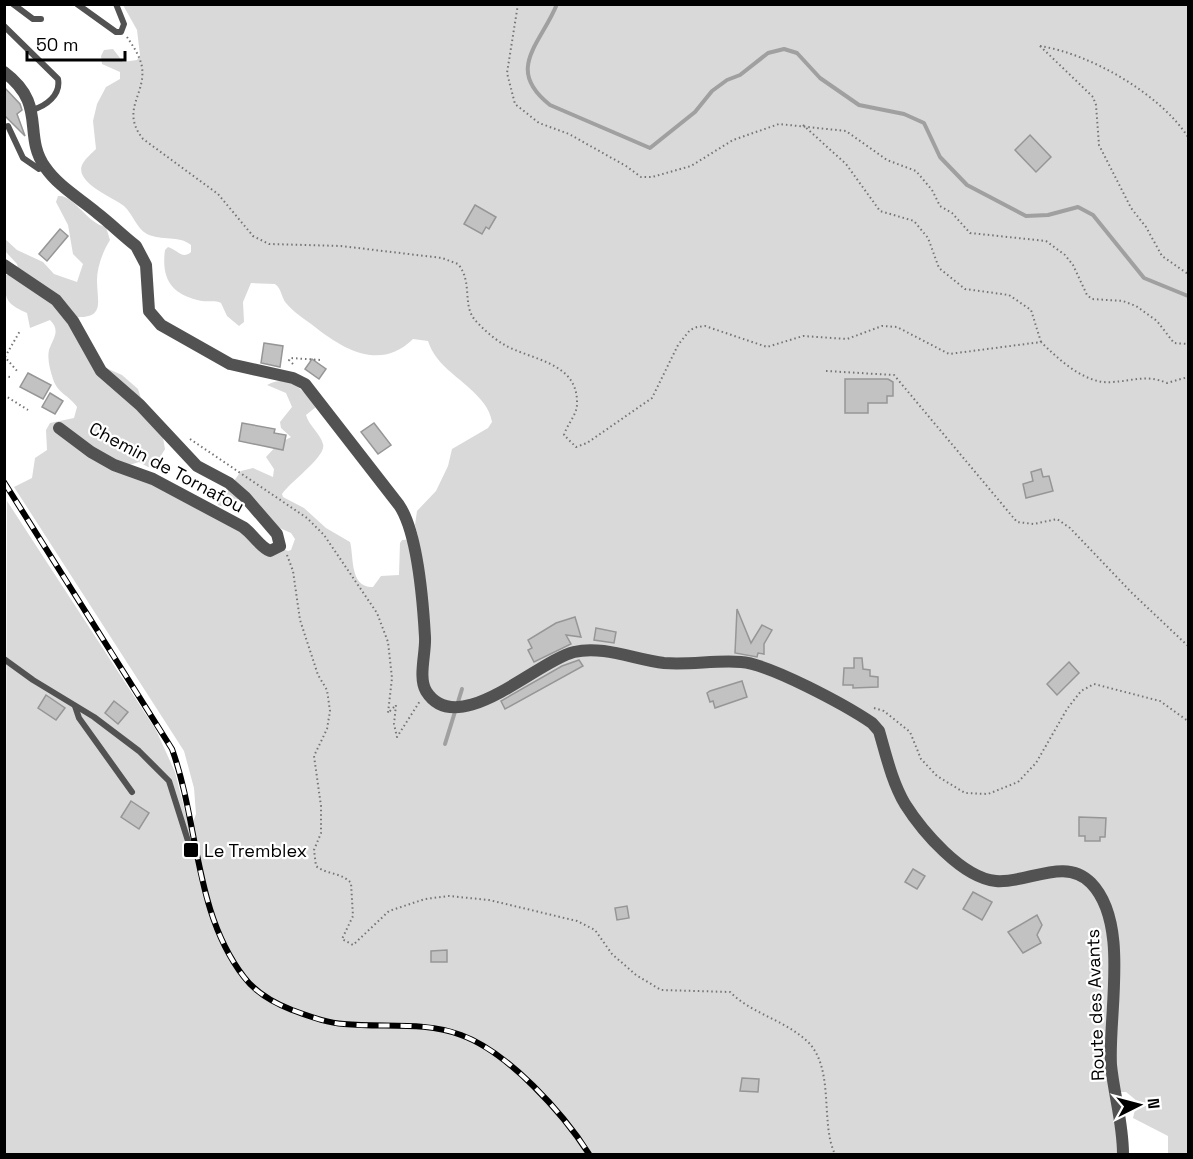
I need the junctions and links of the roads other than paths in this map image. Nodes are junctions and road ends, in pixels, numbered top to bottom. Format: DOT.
graph roads {
  1 [pos="13,4"];
  2 [pos="77,4"];
  3 [pos="116,4"];
  4 [pos="41,19"];
  5 [pos="4,26"];
  6 [pos="4,72"];
  7 [pos="32,110"];
  8 [pos="9,126"];
  9 [pos="44,165"];
  10 [pos="4,265"];
  11 [pos="59,428"];
  12 [pos="4,659"];
  13 [pos="75,706"];
  14 [pos="132,792"];
  15 [pos="189,844"];
  16 [pos="1123,1155"];
  1 -- 4 [label="lane"];
  2 -- 3 [label="lane"];
  5 -- 7 [label="lane"];
  6 -- 7 [label="street"];
  7 -- 9 [label="street"];
  8 -- 9 [label="lane"];
  9 -- 16 [label="street, Route des Avants"];
  10 -- 11 [label="street, Chemin de Tornafou"];
  12 -- 13 [label="lane"];
  13 -- 14 [label="lane"];
  13 -- 15 [label="lane"];
}
